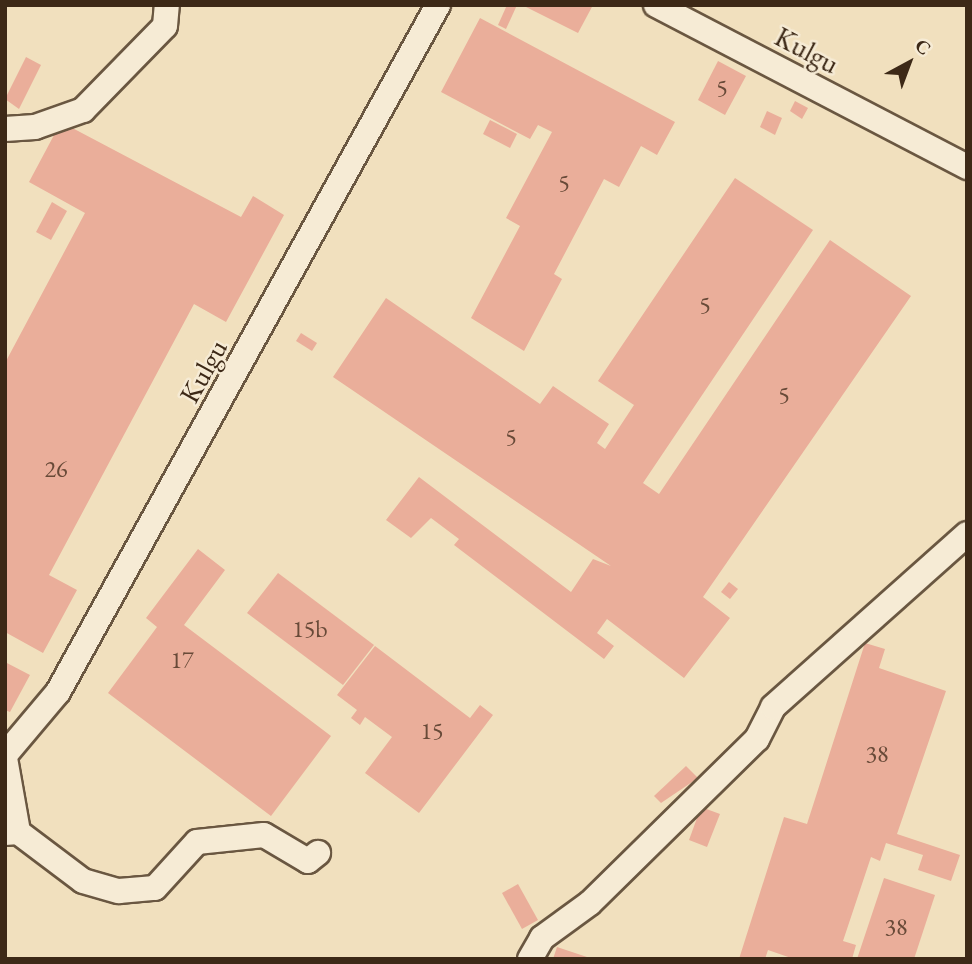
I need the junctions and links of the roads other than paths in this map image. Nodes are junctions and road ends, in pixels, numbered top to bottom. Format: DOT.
graph roads {
  1 [pos="167,5"];
  2 [pos="438,5"];
  3 [pos="656,5"];
  4 [pos="5,129"];
  5 [pos="967,167"];
  6 [pos="967,534"];
  7 [pos="5,757"];
  8 [pos="11,833"];
  9 [pos="318,853"];
  10 [pos="530,959"];
  1 -- 4 [label="street"];
  2 -- 7 [label="street, Kulgu"];
  3 -- 5 [label="street, Kulgu"];
  6 -- 10 [label="street"];
  7 -- 8 [label="street, Kulgu"];
  8 -- 9 [label="street"];
}
